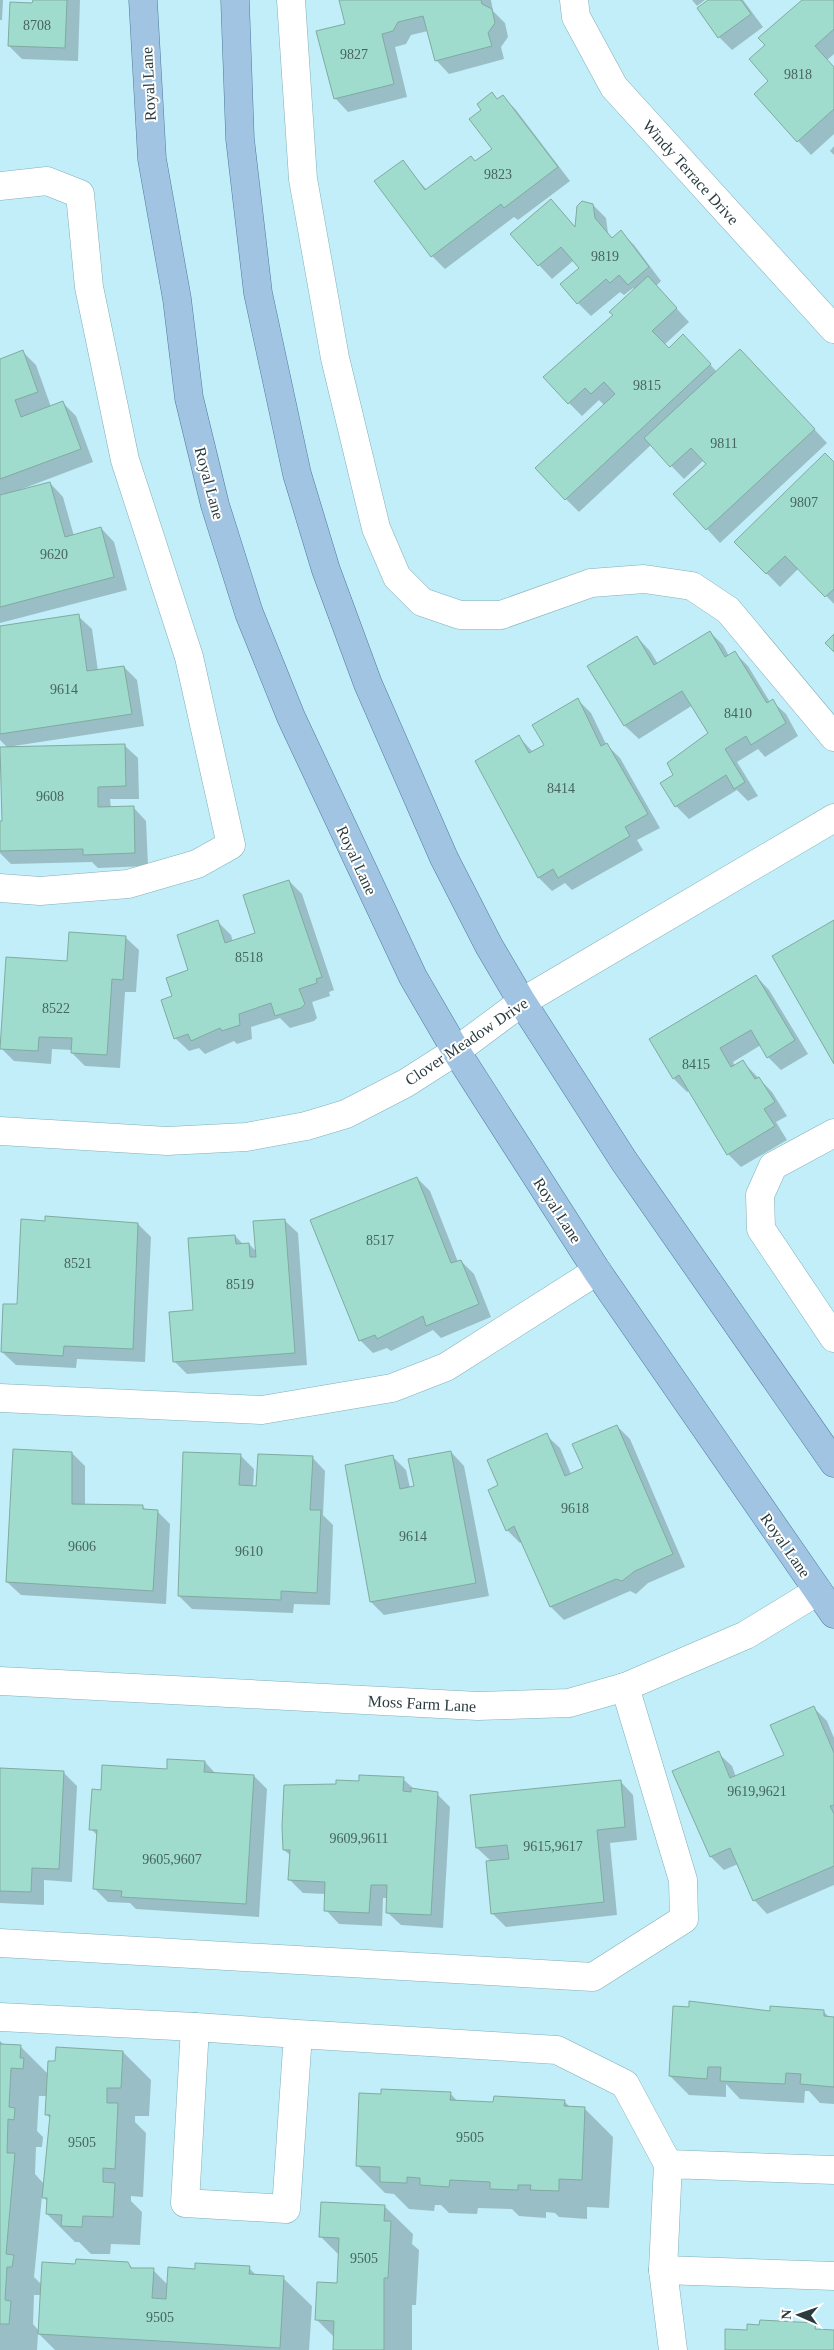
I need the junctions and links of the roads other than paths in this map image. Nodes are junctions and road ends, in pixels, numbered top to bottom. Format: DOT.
graph roads {
  1 [pos="143,0"];
  2 [pos="234,0"];
  3 [pos="291,0"];
  4 [pos="574,0"];
  5 [pos="0,186"];
  6 [pos="834,329"];
  7 [pos="834,737"];
  8 [pos="834,818"];
  9 [pos="0,888"];
  10 [pos="522,1002"];
  11 [pos="456,1051"];
  12 [pos="0,1131"];
  13 [pos="834,1133"];
  14 [pos="597,1271"];
  15 [pos="834,1338"];
  16 [pos="0,1398"];
  17 [pos="834,1463"];
  18 [pos="818,1591"];
  19 [pos="834,1614"];
  20 [pos="0,1681"];
  21 [pos="625,1687"];
  22 [pos="0,1943"];
  23 [pos="0,2017"];
  24 [pos="195,2027"];
  25 [pos="298,2034"];
  26 [pos="668,2164"];
  27 [pos="834,2170"];
  28 [pos="663,2270"];
  29 [pos="834,2276"];
  30 [pos="673,2350"];
  1 -- 11 [label="main road, Royal Lane"];
  2 -- 10 [label="main road"];
  3 -- 7 [label="street"];
  4 -- 6 [label="street, Windy Terrace Drive"];
  5 -- 9 [label="street"];
  8 -- 10 [label="street, Clover Meadow Drive"];
  10 -- 11 [label="street, Clover Meadow Drive"];
  10 -- 17 [label="main road"];
  11 -- 12 [label="street, Clover Meadow Drive"];
  11 -- 14 [label="main road, Royal Lane"];
  13 -- 15 [label="street"];
  14 -- 16 [label="street"];
  14 -- 18 [label="main road, Royal Lane"];
  18 -- 19 [label="main road, Royal Lane"];
  18 -- 21 [label="street, Moss Farm Lane"];
  20 -- 21 [label="street, Moss Farm Lane"];
  21 -- 22 [label="street"];
  23 -- 24 [label="street"];
  24 -- 25 [label="street"];
  24 -- 25 [label="street"];
  25 -- 26 [label="street"];
  26 -- 27 [label="street"];
  26 -- 28 [label="street"];
  28 -- 29 [label="street"];
  28 -- 30 [label="street"];
}
